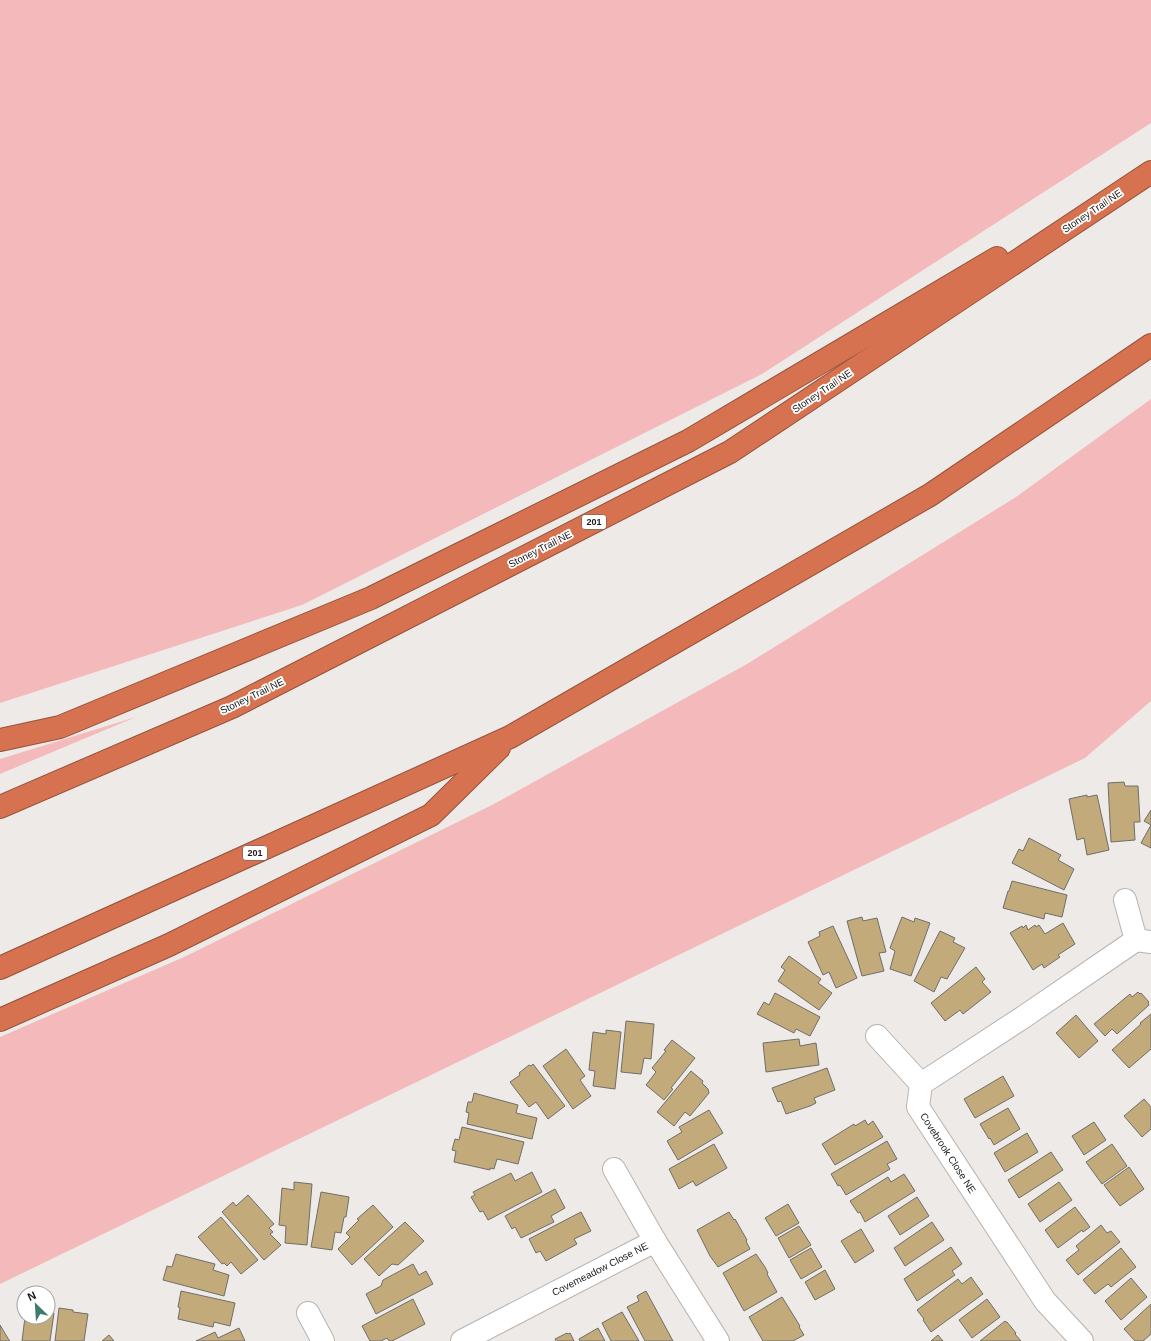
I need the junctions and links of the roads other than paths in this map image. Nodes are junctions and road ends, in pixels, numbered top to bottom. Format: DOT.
graph roads {
  1 [pos="1151,166"];
  2 [pos="1151,172"];
  3 [pos="1151,345"];
  4 [pos="510,737"];
  5 [pos="0,740"];
  6 [pos="0,807"];
  7 [pos="1125,900"];
  8 [pos="1143,941"];
  9 [pos="0,968"];
  10 [pos="0,1020"];
  11 [pos="877,1036"];
  12 [pos="921,1084"];
  13 [pos="614,1169"];
  14 [pos="655,1241"];
  15 [pos="308,1313"];
  16 [pos="323,1341"];
  17 [pos="462,1341"];
  18 [pos="718,1341"];
  19 [pos="1082,1341"];
  1 -- 5 [label="highway"];
  2 -- 6 [label="highway, Stoney Trail NE / 201"];
  3 -- 4 [label="highway, 201"];
  4 -- 9 [label="highway, 201"];
  4 -- 10 [label="highway"];
  7 -- 8 [label="street"];
  8 -- 12 [label="street"];
  11 -- 12 [label="street"];
  12 -- 19 [label="street, Covebrook Close NE"];
  13 -- 14 [label="street"];
  14 -- 17 [label="street, Covemeadow Close NE"];
  14 -- 18 [label="street, Covemeadow Close NE"];
  15 -- 16 [label="street"];
}
